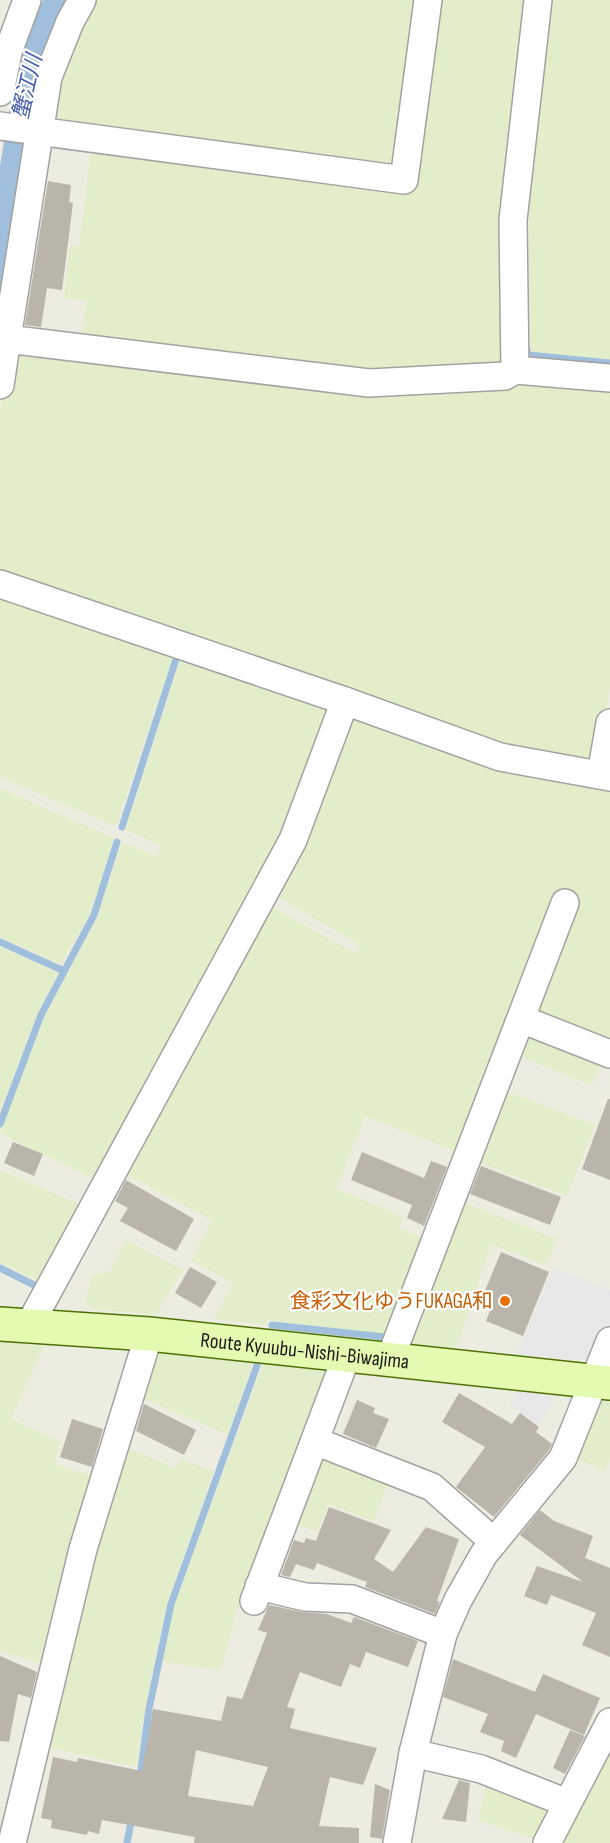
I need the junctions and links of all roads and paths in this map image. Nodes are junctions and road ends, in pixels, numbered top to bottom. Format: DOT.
graph roads {
  1 [pos="27,0"];
  2 [pos="82,0"];
  3 [pos="428,0"];
  4 [pos="538,0"];
  5 [pos="0,92"];
  6 [pos="0,126"];
  7 [pos="37,131"];
  8 [pos="7,339"];
  9 [pos="515,370"];
  10 [pos="610,378"];
  11 [pos="0,385"];
  12 [pos="0,584"];
  13 [pos="345,701"];
  14 [pos="610,723"];
  15 [pos="605,776"];
  16 [pos="566,903"];
  17 [pos="521,1019"];
  18 [pos="610,1054"];
  19 [pos="15,1324"];
  20 [pos="149,1334"];
  21 [pos="610,1341"];
  22 [pos="347,1355"];
  23 [pos="390,1359"];
  24 [pos="602,1382"];
  25 [pos="315,1441"];
  26 [pos="494,1542"];
  27 [pos="443,1634"];
  28 [pos="610,1722"];
  29 [pos="413,1753"];
  30 [pos="567,1803"];
  31 [pos="12,1843"];
  32 [pos="397,1843"];
  33 [pos="548,1843"];
  1 -- 5 [label="street"];
  2 -- 7 [label="street"];
  3 -- 7 [label="street"];
  4 -- 9 [label="street"];
  6 -- 7 [label="street"];
  7 -- 8 [label="street"];
  8 -- 9 [label="street"];
  8 -- 11 [label="street"];
  9 -- 10 [label="street"];
  12 -- 13 [label="street"];
  13 -- 15 [label="street"];
  13 -- 19 [label="street"];
  14 -- 15 [label="street"];
  16 -- 17 [label="street"];
  17 -- 18 [label="street"];
  17 -- 23 [label="street"];
  19 -- 20 [label="main road, Route Kyuubu-Nishi-Biwajima"];
  20 -- 22 [label="main road, Route Kyuubu-Nishi-Biwajima"];
  20 -- 31 [label="street"];
  21 -- 24 [label="street"];
  22 -- 23 [label="main road, Route Kyuubu-Nishi-Biwajima"];
  22 -- 25 [label="street"];
  23 -- 24 [label="main road, Route Kyuubu-Nishi-Biwajima"];
  24 -- 26 [label="street"];
  25 -- 26 [label="street"];
  25 -- 27 [label="street"];
  26 -- 27 [label="street"];
  27 -- 29 [label="street"];
  28 -- 30 [label="street"];
  29 -- 30 [label="street"];
  29 -- 32 [label="street"];
  30 -- 33 [label="street"];
}
